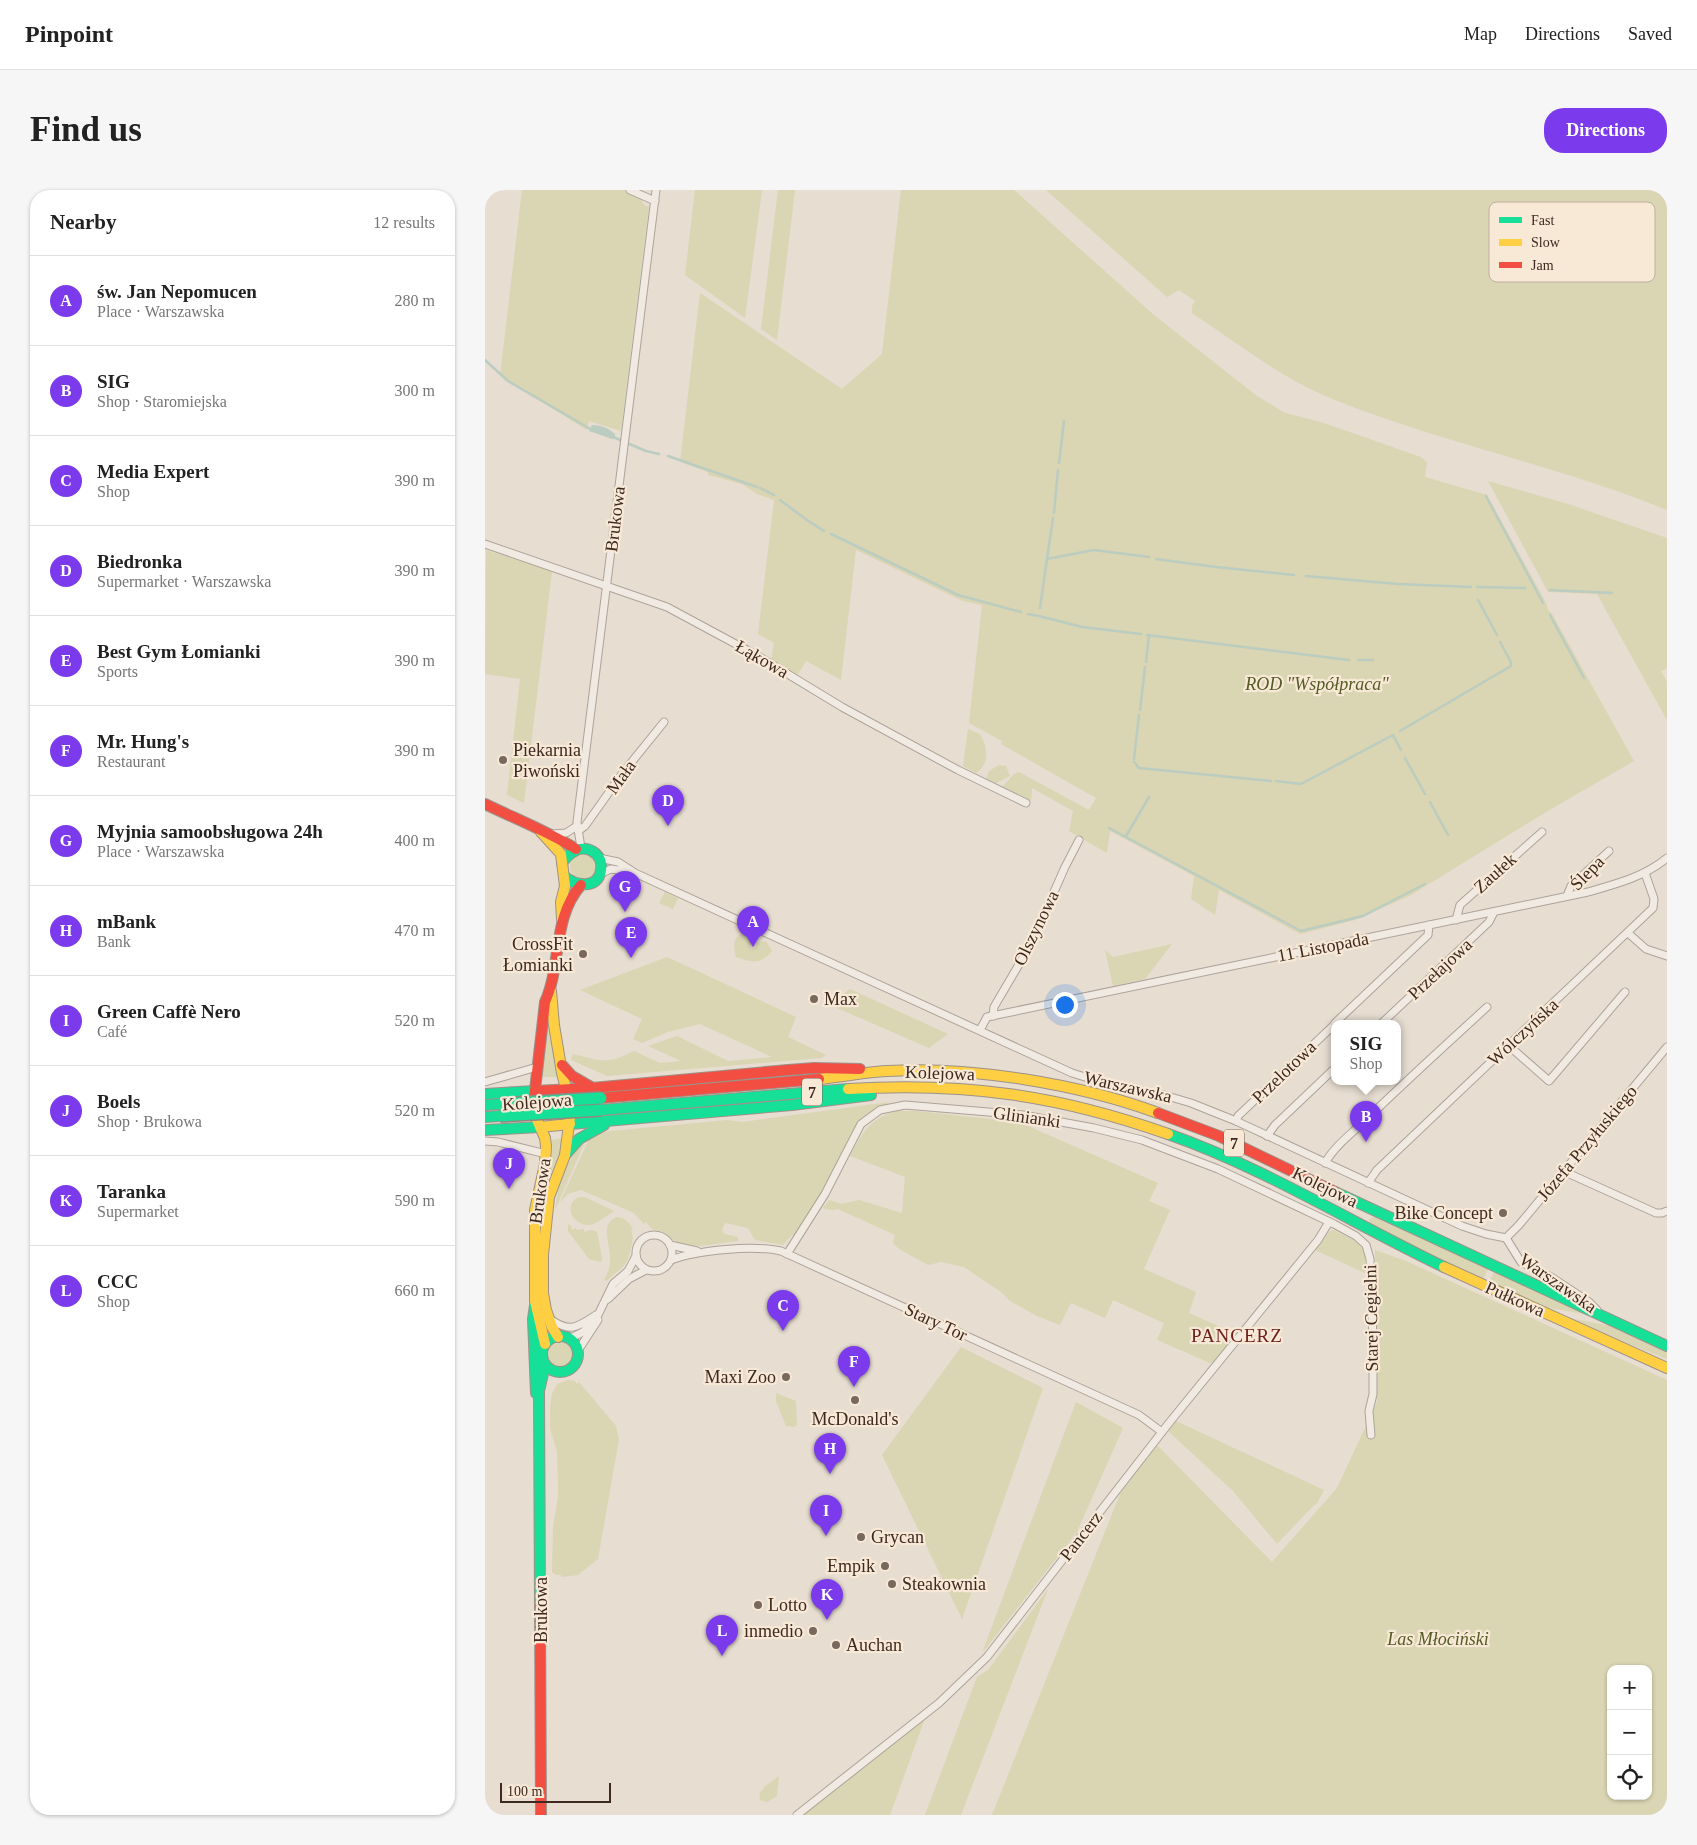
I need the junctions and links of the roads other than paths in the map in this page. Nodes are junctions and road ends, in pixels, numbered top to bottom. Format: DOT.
graph roads {
  1 [pos="630,190"];
  2 [pos="656,190"];
  3 [pos="655,202"];
  4 [pos="485,544"];
  5 [pos="607,585"];
  6 [pos="664,722"];
  7 [pos="1026,803"];
  8 [pos="485,804"];
  9 [pos="577,829"];
  10 [pos="546,832"];
  11 [pos="1542,832"];
  12 [pos="1079,840"];
  13 [pos="578,849"];
  14 [pos="1609,851"];
  15 [pos="599,858"];
  16 [pos="1667,858"];
  17 [pos="563,863"];
  18 [pos="635,873"];
  19 [pos="1645,873"];
  20 [pos="600,874"];
  21 [pos="564,876"];
  22 [pos="581,885"];
  23 [pos="1567,896"];
  24 [pos="1494,912"];
  25 [pos="563,920"];
  26 [pos="1456,920"];
  27 [pos="1429,926"];
  28 [pos="1628,933"];
  29 [pos="1667,956"];
  30 [pos="551,988"];
  31 [pos="1625,992"];
  32 [pos="1487,1006"];
  33 [pos="993,1016"];
  34 [pos="1339,1020"];
  35 [pos="1385,1020"];
  36 [pos="1331,1028"];
  37 [pos="980,1030"];
  38 [pos="1508,1045"];
  39 [pos="1667,1048"];
  40 [pos="561,1065"];
  41 [pos="537,1067"];
  42 [pos="887,1071"];
  43 [pos="1331,1072"];
  44 [pos="485,1082"];
  45 [pos="592,1088"];
  46 [pos="567,1090"];
  47 [pos="535,1091"];
  48 [pos="485,1094"];
  49 [pos="1023,1095"];
  50 [pos="485,1105"];
  51 [pos="500,1110"];
  52 [pos="485,1117"];
  53 [pos="1236,1121"];
  54 [pos="609,1122"];
  55 [pos="570,1124"];
  56 [pos="540,1127"];
  57 [pos="485,1130"];
  58 [pos="1267,1136"];
  59 [pos="485,1141"];
  60 [pos="546,1154"];
  61 [pos="565,1155"];
  62 [pos="1325,1164"];
  63 [pos="1563,1171"];
  64 [pos="1368,1183"];
  65 [pos="1371,1210"];
  66 [pos="1667,1211"];
  67 [pos="1329,1222"];
  68 [pos="1365,1228"];
  69 [pos="1506,1238"];
  70 [pos="670,1245"];
  71 [pos="700,1252"];
  72 [pos="787,1254"];
  73 [pos="636,1256"];
  74 [pos="671,1260"];
  75 [pos="646,1270"];
  76 [pos="535,1301"];
  77 [pos="606,1301"];
  78 [pos="600,1312"];
  79 [pos="1605,1317"];
  80 [pos="549,1319"];
  81 [pos="564,1338"];
  82 [pos="545,1344"];
  83 [pos="1667,1346"];
  84 [pos="577,1352"];
  85 [pos="545,1365"];
  86 [pos="1666,1366"];
  87 [pos="557,1372"];
  88 [pos="539,1405"];
  89 [pos="1162,1432"];
  90 [pos="1371,1435"];
  91 [pos="541,1815"];
  92 [pos="797,1815"];
  1 -- 3 [label="street"];
  2 -- 3 [label="street, Brukowa"];
  3 -- 5 [label="street, Brukowa"];
  4 -- 5 [label="street, Łąkowa"];
  5 -- 7 [label="street, Łąkowa"];
  5 -- 9 [label="street, Brukowa"];
  6 -- 9 [label="street, Mała"];
  8 -- 10 [label="main road"];
  9 -- 10 [label="street"];
  9 -- 13 [label="street, Brukowa"];
  10 -- 13 [label="main road"];
  10 -- 17 [label="main road"];
  11 -- 26 [label="street, Zaułek"];
  12 -- 33 [label="street, Olszynowa"];
  13 -- 15 [label="main road"];
  13 -- 17 [label="main road"];
  14 -- 23 [label="street, Ślepa"];
  15 -- 18 [label="street, Warszawska"];
  15 -- 20 [label="main road"];
  16 -- 19 [label="street, 11 Listopada"];
  17 -- 21 [label="main road"];
  18 -- 20 [label="street, Warszawska"];
  18 -- 37 [label="street, Warszawska"];
  19 -- 23 [label="street, 11 Listopada"];
  19 -- 28 [label="street, Wólczyńska"];
  20 -- 22 [label="main road"];
  21 -- 22 [label="main road"];
  21 -- 25 [label="main road"];
  22 -- 25 [label="main road"];
  23 -- 24 [label="street, 11 Listopada"];
  24 -- 26 [label="street, 11 Listopada"];
  24 -- 35 [label="street, Przełajowa"];
  25 -- 30 [label="main road"];
  26 -- 27 [label="street, 11 Listopada"];
  27 -- 33 [label="street, 11 Listopada"];
  27 -- 34 [label="street, Przelotowa"];
  28 -- 29 [label="street"];
  28 -- 38 [label="street, Wólczyńska"];
  30 -- 40 [label="main road"];
  30 -- 41 [label="main road"];
  31 -- 38 [label="street"];
  32 -- 62 [label="street"];
  33 -- 37 [label="street"];
  36 -- 53 [label="street, Przelotowa"];
  37 -- 53 [label="street, Warszawska"];
  38 -- 64 [label="street, Wólczyńska"];
  39 -- 63 [label="street, Józefa Przyłuskiego"];
  40 -- 45 [label="main road"];
  40 -- 46 [label="main road"];
  41 -- 44 [label="street, Kolejowa"];
  41 -- 47 [label="main road"];
  42 -- 45 [label="main road"];
  42 -- 51 [label="main road, Kolejowa / 7, bridge"];
  42 -- 65 [label="main road, Kolejowa / 7"];
  43 -- 58 [label="street"];
  45 -- 46 [label="main road"];
  46 -- 47 [label="main road"];
  46 -- 55 [label="main road, Brukowa"];
  47 -- 48 [label="main road"];
  47 -- 56 [label="main road, Brukowa"];
  49 -- 51 [label="main road, Kolejowa / 7, bridge"];
  49 -- 54 [label="main road"];
  49 -- 68 [label="main road, Kolejowa / 7"];
  50 -- 51 [label="main road, Kolejowa / 7"];
  51 -- 52 [label="main road, Kolejowa / 7"];
  53 -- 58 [label="street, Warszawska"];
  54 -- 55 [label="main road"];
  54 -- 61 [label="main road"];
  55 -- 56 [label="main road"];
  55 -- 61 [label="main road, Brukowa"];
  56 -- 57 [label="main road"];
  56 -- 60 [label="main road, Brukowa"];
  58 -- 62 [label="street, Warszawska"];
  59 -- 60 [label="street"];
  60 -- 76 [label="main road, Brukowa"];
  61 -- 80 [label="main road, Brukowa"];
  62 -- 64 [label="street, Warszawska"];
  63 -- 66 [label="street"];
  63 -- 69 [label="street, Józefa Przyłuskiego"];
  64 -- 69 [label="street, Warszawska"];
  65 -- 79 [label="main road, Pułkowa / 7"];
  67 -- 72 [label="street, Glinianki"];
  67 -- 89 [label="street, Pancerz"];
  67 -- 90 [label="street, Starej Cegielni"];
  68 -- 86 [label="main road, Pułkowa / 7"];
  69 -- 79 [label="street, Warszawska"];
  70 -- 71 [label="street, Stary Tor"];
  70 -- 73 [label="street"];
  70 -- 74 [label="street"];
  71 -- 72 [label="street, Stary Tor"];
  71 -- 74 [label="street, Stary Tor"];
  72 -- 89 [label="street, Stary Tor"];
  73 -- 75 [label="street"];
  73 -- 77 [label="street"];
  74 -- 75 [label="street"];
  75 -- 77 [label="street"];
  76 -- 82 [label="main road, Brukowa"];
  76 -- 88 [label="main road"];
  77 -- 78 [label="street"];
  78 -- 80 [label="street"];
  78 -- 81 [label="street"];
  78 -- 84 [label="street"];
  79 -- 83 [label="main road, Pułkowa / 7"];
  80 -- 81 [label="main road, Brukowa"];
  81 -- 82 [label="main road"];
  81 -- 84 [label="main road"];
  82 -- 85 [label="main road"];
  84 -- 87 [label="main road"];
  85 -- 87 [label="main road"];
  85 -- 88 [label="main road, Brukowa"];
  87 -- 88 [label="main road, Brukowa"];
  88 -- 91 [label="main road, Brukowa"];
  89 -- 92 [label="street, Pancerz"];
}
